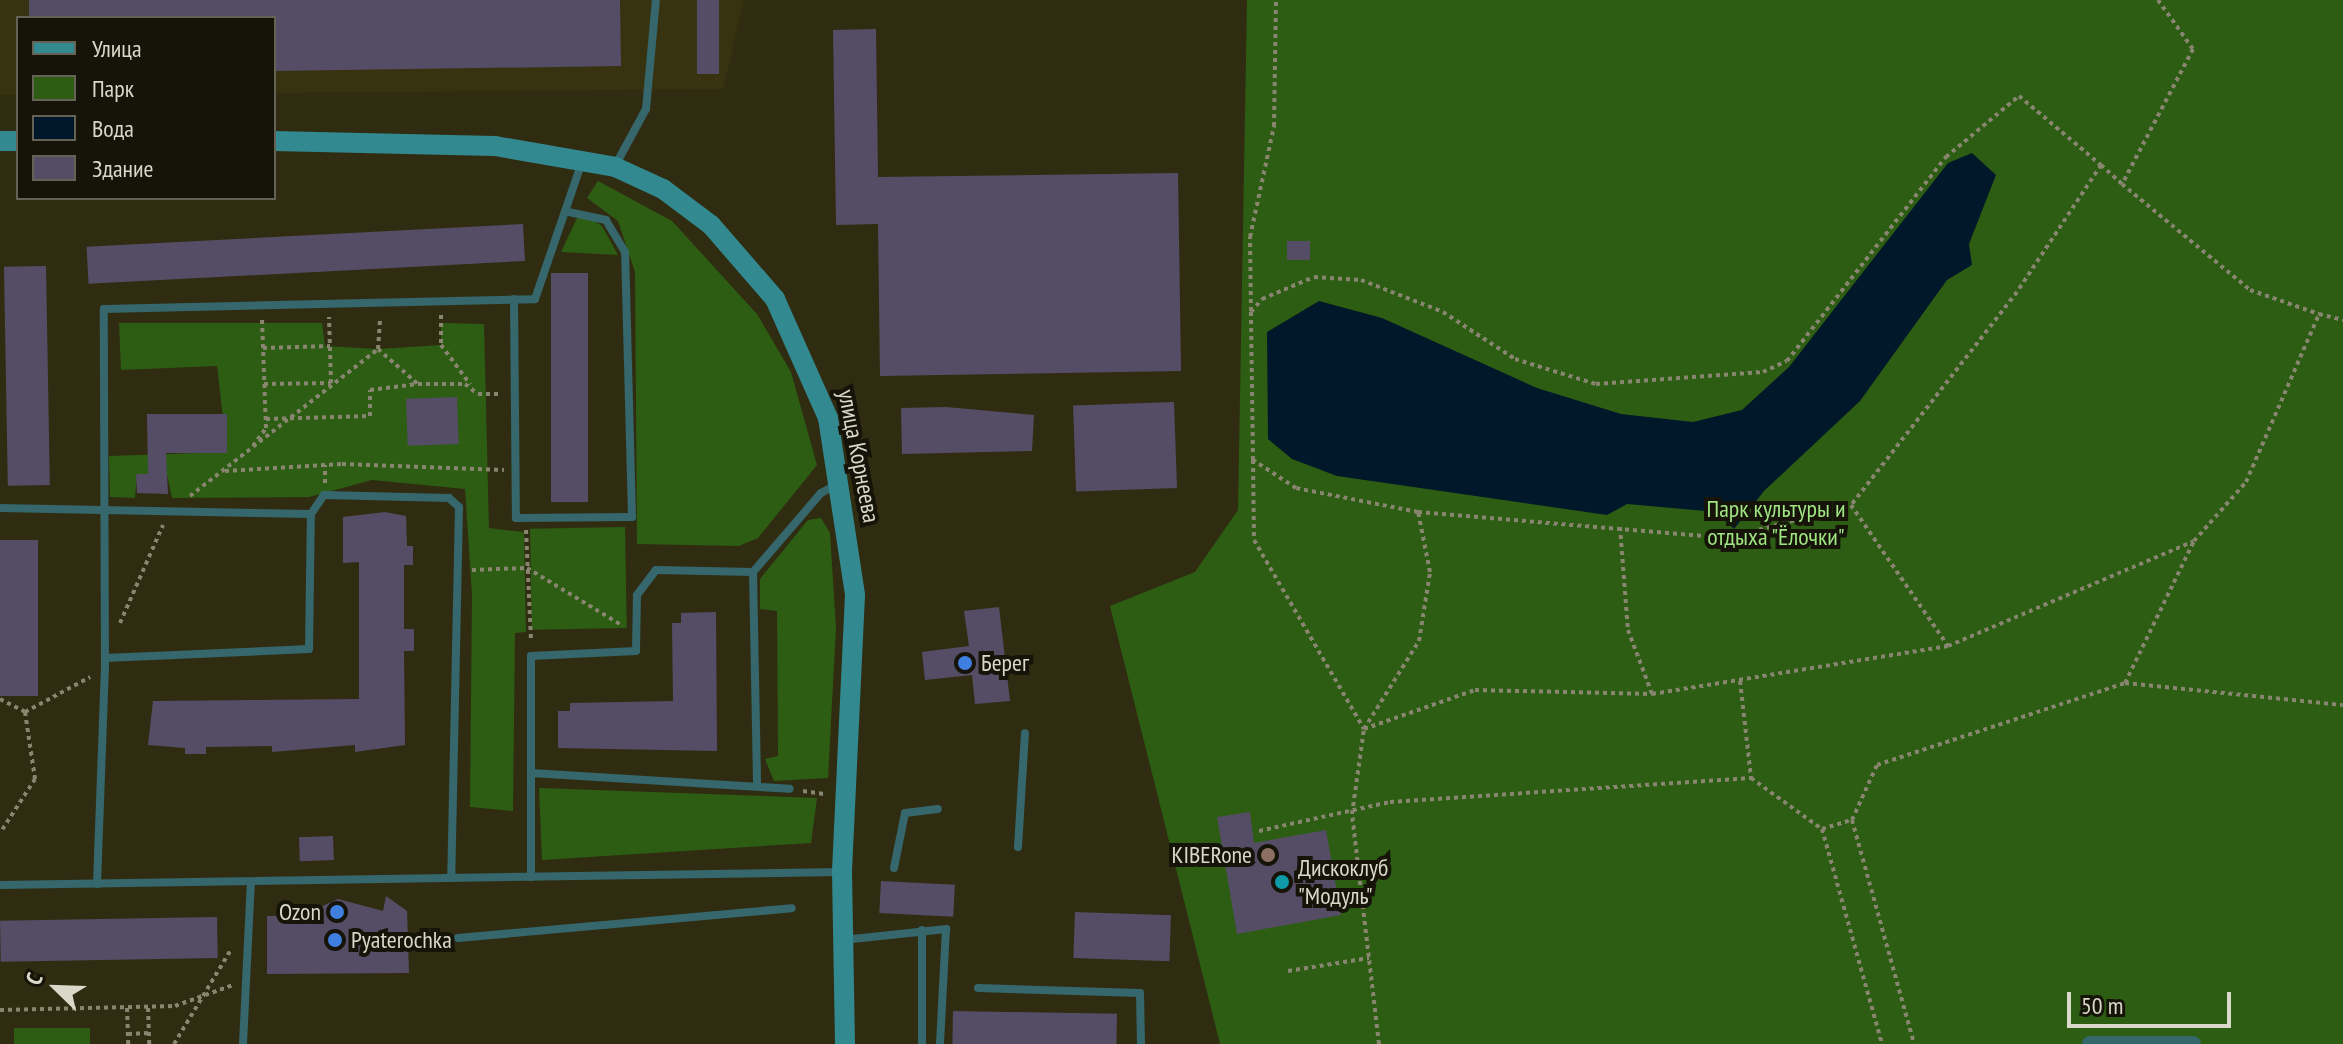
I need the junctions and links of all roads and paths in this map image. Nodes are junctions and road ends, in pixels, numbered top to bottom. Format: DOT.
graph roads {
  1 [pos="656,0"];
  2 [pos="1276,0"];
  3 [pos="2158,0"];
  4 [pos="276,141"];
  5 [pos="583,159"];
  6 [pos="2101,165"];
  7 [pos="615,167"];
  8 [pos="2122,184"];
  9 [pos="567,212"];
  10 [pos="514,299"];
  11 [pos="441,301"];
  12 [pos="382,302"];
  13 [pos="329,304"];
  14 [pos="262,305"];
  15 [pos="1251,312"];
  16 [pos="2319,314"];
  17 [pos="2343,320"];
  18 [pos="330,346"];
  19 [pos="263,348"];
  20 [pos="378,349"];
  21 [pos="331,383"];
  22 [pos="264,384"];
  23 [pos="418,384"];
  24 [pos="472,386"];
  25 [pos="515,394"];
  26 [pos="266,419"];
  27 [pos="290,420"];
  28 [pos="249,451"];
  29 [pos="1253,460"];
  30 [pos="515,470"];
  31 [pos="223,471"];
  32 [pos="840,483"];
  33 [pos="1851,505"];
  34 [pos="0,508"];
  35 [pos="105,510"];
  36 [pos="170,512"];
  37 [pos="1418,512"];
  38 [pos="311,514"];
  39 [pos="525,518"];
  40 [pos="1620,527"];
  41 [pos="2194,541"];
  42 [pos="527,568"];
  43 [pos="458,571"];
  44 [pos="753,572"];
  45 [pos="636,633"];
  46 [pos="1948,646"];
  47 [pos="531,656"];
  48 [pos="105,658"];
  49 [pos="105,670"];
  50 [pos="1740,681"];
  51 [pos="2125,683"];
  52 [pos="1652,694"];
  53 [pos="0,699"];
  54 [pos="2343,705"];
  55 [pos="25,712"];
  56 [pos="1364,729"];
  57 [pos="1025,733"];
  58 [pos="531,773"];
  59 [pos="1751,778"];
  60 [pos="757,786"];
  61 [pos="790,789"];
  62 [pos="824,794"];
  63 [pos="938,809"];
  64 [pos="1352,814"];
  65 [pos="1852,820"];
  66 [pos="1822,829"];
  67 [pos="1259,831"];
  68 [pos="0,833"];
  69 [pos="1018,847"];
  70 [pos="894,868"];
  71 [pos="842,872"];
  72 [pos="531,877"];
  73 [pos="451,878"];
  74 [pos="251,883"];
  75 [pos="97,884"];
  76 [pos="0,885"];
  77 [pos="792,908"];
  78 [pos="249,923"];
  79 [pos="922,930"];
  80 [pos="458,938"];
  81 [pos="842,940"];
  82 [pos="1369,958"];
  83 [pos="1288,971"];
  84 [pos="246,979"];
  85 [pos="978,988"];
  86 [pos="195,1003"];
  87 [pos="127,1008"];
  88 [pos="148,1008"];
  89 [pos="0,1010"];
  90 [pos="149,1033"];
  91 [pos="128,1034"];
  92 [pos="128,1044"];
  93 [pos="149,1044"];
  94 [pos="174,1044"];
  95 [pos="243,1044"];
  96 [pos="845,1044"];
  97 [pos="922,1044"];
  98 [pos="940,1044"];
  99 [pos="1141,1044"];
  100 [pos="1379,1044"];
  101 [pos="1882,1044"];
  102 [pos="1914,1044"];
  103 [pos="2090,1044"];
  104 [pos="2193,1044"];
  1 -- 7 [label="lane"];
  2 -- 15 [label="path"];
  3 -- 8 [label="path"];
  4 -- 5 [label="street, улица Корнеева"];
  5 -- 7 [label="street, улица Корнеева"];
  5 -- 9 [label="lane"];
  6 -- 8 [label="path"];
  6 -- 15 [label="path"];
  6 -- 33 [label="path"];
  7 -- 32 [label="street, улица Корнеева"];
  8 -- 16 [label="path"];
  9 -- 10 [label="lane"];
  9 -- 39 [label="lane"];
  10 -- 11 [label="lane"];
  10 -- 25 [label="lane"];
  11 -- 12 [label="lane"];
  11 -- 24 [label="path"];
  12 -- 13 [label="lane"];
  12 -- 20 [label="path"];
  13 -- 14 [label="lane"];
  13 -- 18 [label="path"];
  14 -- 19 [label="path"];
  14 -- 35 [label="lane"];
  15 -- 29 [label="path"];
  16 -- 17 [label="path"];
  16 -- 41 [label="path"];
  18 -- 19 [label="path"];
  18 -- 21 [label="path"];
  19 -- 22 [label="path"];
  20 -- 21 [label="path"];
  20 -- 23 [label="path"];
  21 -- 22 [label="path"];
  21 -- 27 [label="path"];
  22 -- 26 [label="path"];
  23 -- 24 [label="path"];
  23 -- 27 [label="path"];
  24 -- 25 [label="path"];
  25 -- 30 [label="lane"];
  26 -- 27 [label="path"];
  26 -- 28 [label="path"];
  27 -- 28 [label="path"];
  28 -- 31 [label="path"];
  29 -- 37 [label="path"];
  29 -- 56 [label="path"];
  30 -- 31 [label="path"];
  30 -- 39 [label="lane"];
  31 -- 36 [label="path"];
  32 -- 44 [label="lane"];
  32 -- 71 [label="street, улица Корнеева"];
  33 -- 40 [label="path"];
  33 -- 46 [label="path"];
  34 -- 35 [label="lane"];
  35 -- 36 [label="lane"];
  35 -- 48 [label="lane"];
  36 -- 38 [label="lane"];
  36 -- 48 [label="path"];
  37 -- 40 [label="path"];
  37 -- 56 [label="path"];
  38 -- 43 [label="lane"];
  38 -- 48 [label="lane"];
  39 -- 42 [label="path"];
  40 -- 52 [label="path"];
  41 -- 46 [label="path"];
  41 -- 51 [label="path"];
  42 -- 43 [label="path"];
  42 -- 45 [label="path"];
  42 -- 47 [label="path"];
  43 -- 73 [label="lane"];
  44 -- 45 [label="lane"];
  44 -- 60 [label="lane"];
  45 -- 47 [label="lane"];
  46 -- 50 [label="path"];
  47 -- 58 [label="lane"];
  48 -- 49 [label="lane"];
  49 -- 55 [label="path"];
  49 -- 75 [label="lane"];
  50 -- 52 [label="path"];
  50 -- 59 [label="path"];
  51 -- 54 [label="path"];
  51 -- 65 [label="path"];
  52 -- 56 [label="path"];
  53 -- 55 [label="path"];
  55 -- 68 [label="path"];
  56 -- 64 [label="path"];
  57 -- 69 [label="lane"];
  58 -- 60 [label="lane"];
  58 -- 72 [label="lane"];
  59 -- 64 [label="path"];
  59 -- 66 [label="path"];
  60 -- 61 [label="lane"];
  61 -- 62 [label="path"];
  63 -- 70 [label="lane"];
  64 -- 67 [label="path"];
  64 -- 82 [label="path"];
  65 -- 66 [label="path"];
  65 -- 102 [label="path"];
  66 -- 101 [label="path"];
  71 -- 72 [label="lane"];
  71 -- 81 [label="street, улица Корнеева"];
  72 -- 73 [label="lane"];
  73 -- 74 [label="lane"];
  74 -- 75 [label="lane"];
  74 -- 78 [label="lane"];
  75 -- 76 [label="lane"];
  77 -- 80 [label="lane"];
  78 -- 84 [label="lane"];
  78 -- 86 [label="path"];
  79 -- 81 [label="lane"];
  79 -- 97 [label="lane"];
  79 -- 98 [label="lane"];
  81 -- 96 [label="street, улица Корнеева"];
  82 -- 83 [label="path"];
  82 -- 100 [label="path"];
  84 -- 86 [label="path"];
  84 -- 95 [label="lane"];
  85 -- 99 [label="lane"];
  86 -- 88 [label="path"];
  86 -- 94 [label="path"];
  87 -- 88 [label="path"];
  87 -- 89 [label="path"];
  87 -- 91 [label="path"];
  88 -- 90 [label="path"];
  90 -- 91 [label="path"];
  90 -- 93 [label="path"];
  91 -- 92 [label="path"];
  103 -- 104 [label="street"];
}
